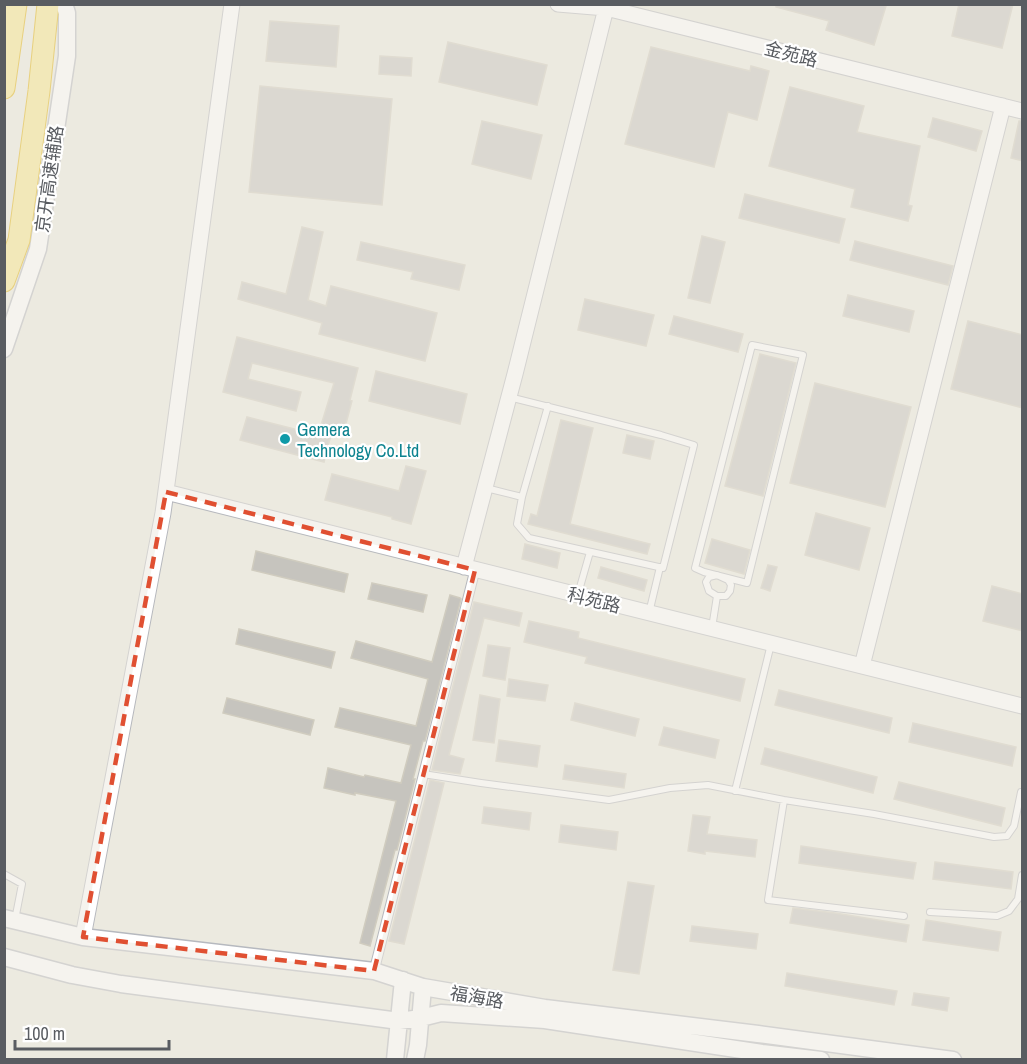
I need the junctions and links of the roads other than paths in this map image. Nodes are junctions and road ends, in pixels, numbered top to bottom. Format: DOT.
graph roads {
  1 [pos="16,4"];
  2 [pos="48,4"];
  3 [pos="64,4"];
  4 [pos="232,4"];
  5 [pos="558,4"];
  6 [pos="606,6"];
  7 [pos="4,88"];
  8 [pos="1003,106"];
  9 [pos="1023,111"];
  10 [pos="4,281"];
  11 [pos="4,349"];
  12 [pos="509,397"];
  13 [pos="548,406"];
  14 [pos="485,488"];
  15 [pos="166,492"];
  16 [pos="522,497"];
  17 [pos="590,552"];
  18 [pos="660,567"];
  19 [pos="470,568"];
  20 [pos="717,575"];
  21 [pos="578,595"];
  22 [pos="717,596"];
  23 [pos="649,613"];
  24 [pos="711,629"];
  25 [pos="771,644"];
  26 [pos="862,666"];
  27 [pos="1023,706"];
  28 [pos="423,774"];
  29 [pos="735,791"];
  30 [pos="1023,793"];
  31 [pos="784,800"];
  32 [pos="4,874"];
  33 [pos="1023,875"];
  34 [pos="930,912"];
  35 [pos="904,916"];
  36 [pos="10,920"];
  37 [pos="83,937"];
  38 [pos="4,957"];
  39 [pos="374,970"];
  40 [pos="403,980"];
  41 [pos="423,987"];
  42 [pos="421,1018"];
  43 [pos="399,1021"];
  44 [pos="758,1034"];
  45 [pos="754,1056"];
  46 [pos="395,1059"];
  47 [pos="415,1059"];
  48 [pos="821,1059"];
  49 [pos="952,1059"];
  1 -- 7 [label="highway"];
  2 -- 10 [label="highway"];
  3 -- 11 [label="main road, 京开高速辅路"];
  4 -- 15 [label="street"];
  5 -- 6 [label="street, 金苑路"];
  6 -- 8 [label="street, 金苑路"];
  6 -- 12 [label="street"];
  8 -- 9 [label="street, 金苑路"];
  8 -- 26 [label="street"];
  12 -- 13 [label="lane"];
  12 -- 14 [label="street"];
  13 -- 16 [label="lane"];
  13 -- 18 [label="lane"];
  14 -- 16 [label="lane"];
  14 -- 19 [label="street"];
  15 -- 19 [label="street, 科苑路"];
  15 -- 37 [label="street"];
  16 -- 17 [label="lane"];
  17 -- 18 [label="lane"];
  17 -- 21 [label="lane"];
  18 -- 23 [label="lane"];
  19 -- 21 [label="street, 科苑路"];
  19 -- 28 [label="street"];
  20 -- 20 [label="lane"];
  20 -- 22 [label="lane"];
  20 -- 22 [label="lane"];
  21 -- 23 [label="street, 科苑路"];
  22 -- 24 [label="lane"];
  23 -- 24 [label="street, 科苑路"];
  24 -- 25 [label="street, 科苑路"];
  25 -- 26 [label="street, 科苑路"];
  25 -- 29 [label="lane"];
  26 -- 27 [label="street, 科苑路"];
  28 -- 29 [label="lane"];
  28 -- 39 [label="street"];
  29 -- 31 [label="lane"];
  30 -- 31 [label="lane"];
  31 -- 35 [label="lane"];
  32 -- 36 [label="lane"];
  33 -- 34 [label="lane"];
  36 -- 37 [label="main road, 福海路"];
  37 -- 39 [label="main road, 福海路"];
  38 -- 43 [label="main road, 福海路"];
  39 -- 40 [label="main road, 福海路"];
  40 -- 41 [label="main road, 福海路"];
  40 -- 43 [label="main road"];
  41 -- 42 [label="main road"];
  41 -- 44 [label="main road, 福海路"];
  42 -- 43 [label="main road, 福海路"];
  42 -- 45 [label="main road, 福海路"];
  42 -- 47 [label="main road"];
  43 -- 46 [label="main road"];
  44 -- 45 [label="street"];
  44 -- 49 [label="main road, 福海路"];
  45 -- 48 [label="main road, 福海路"];
}
